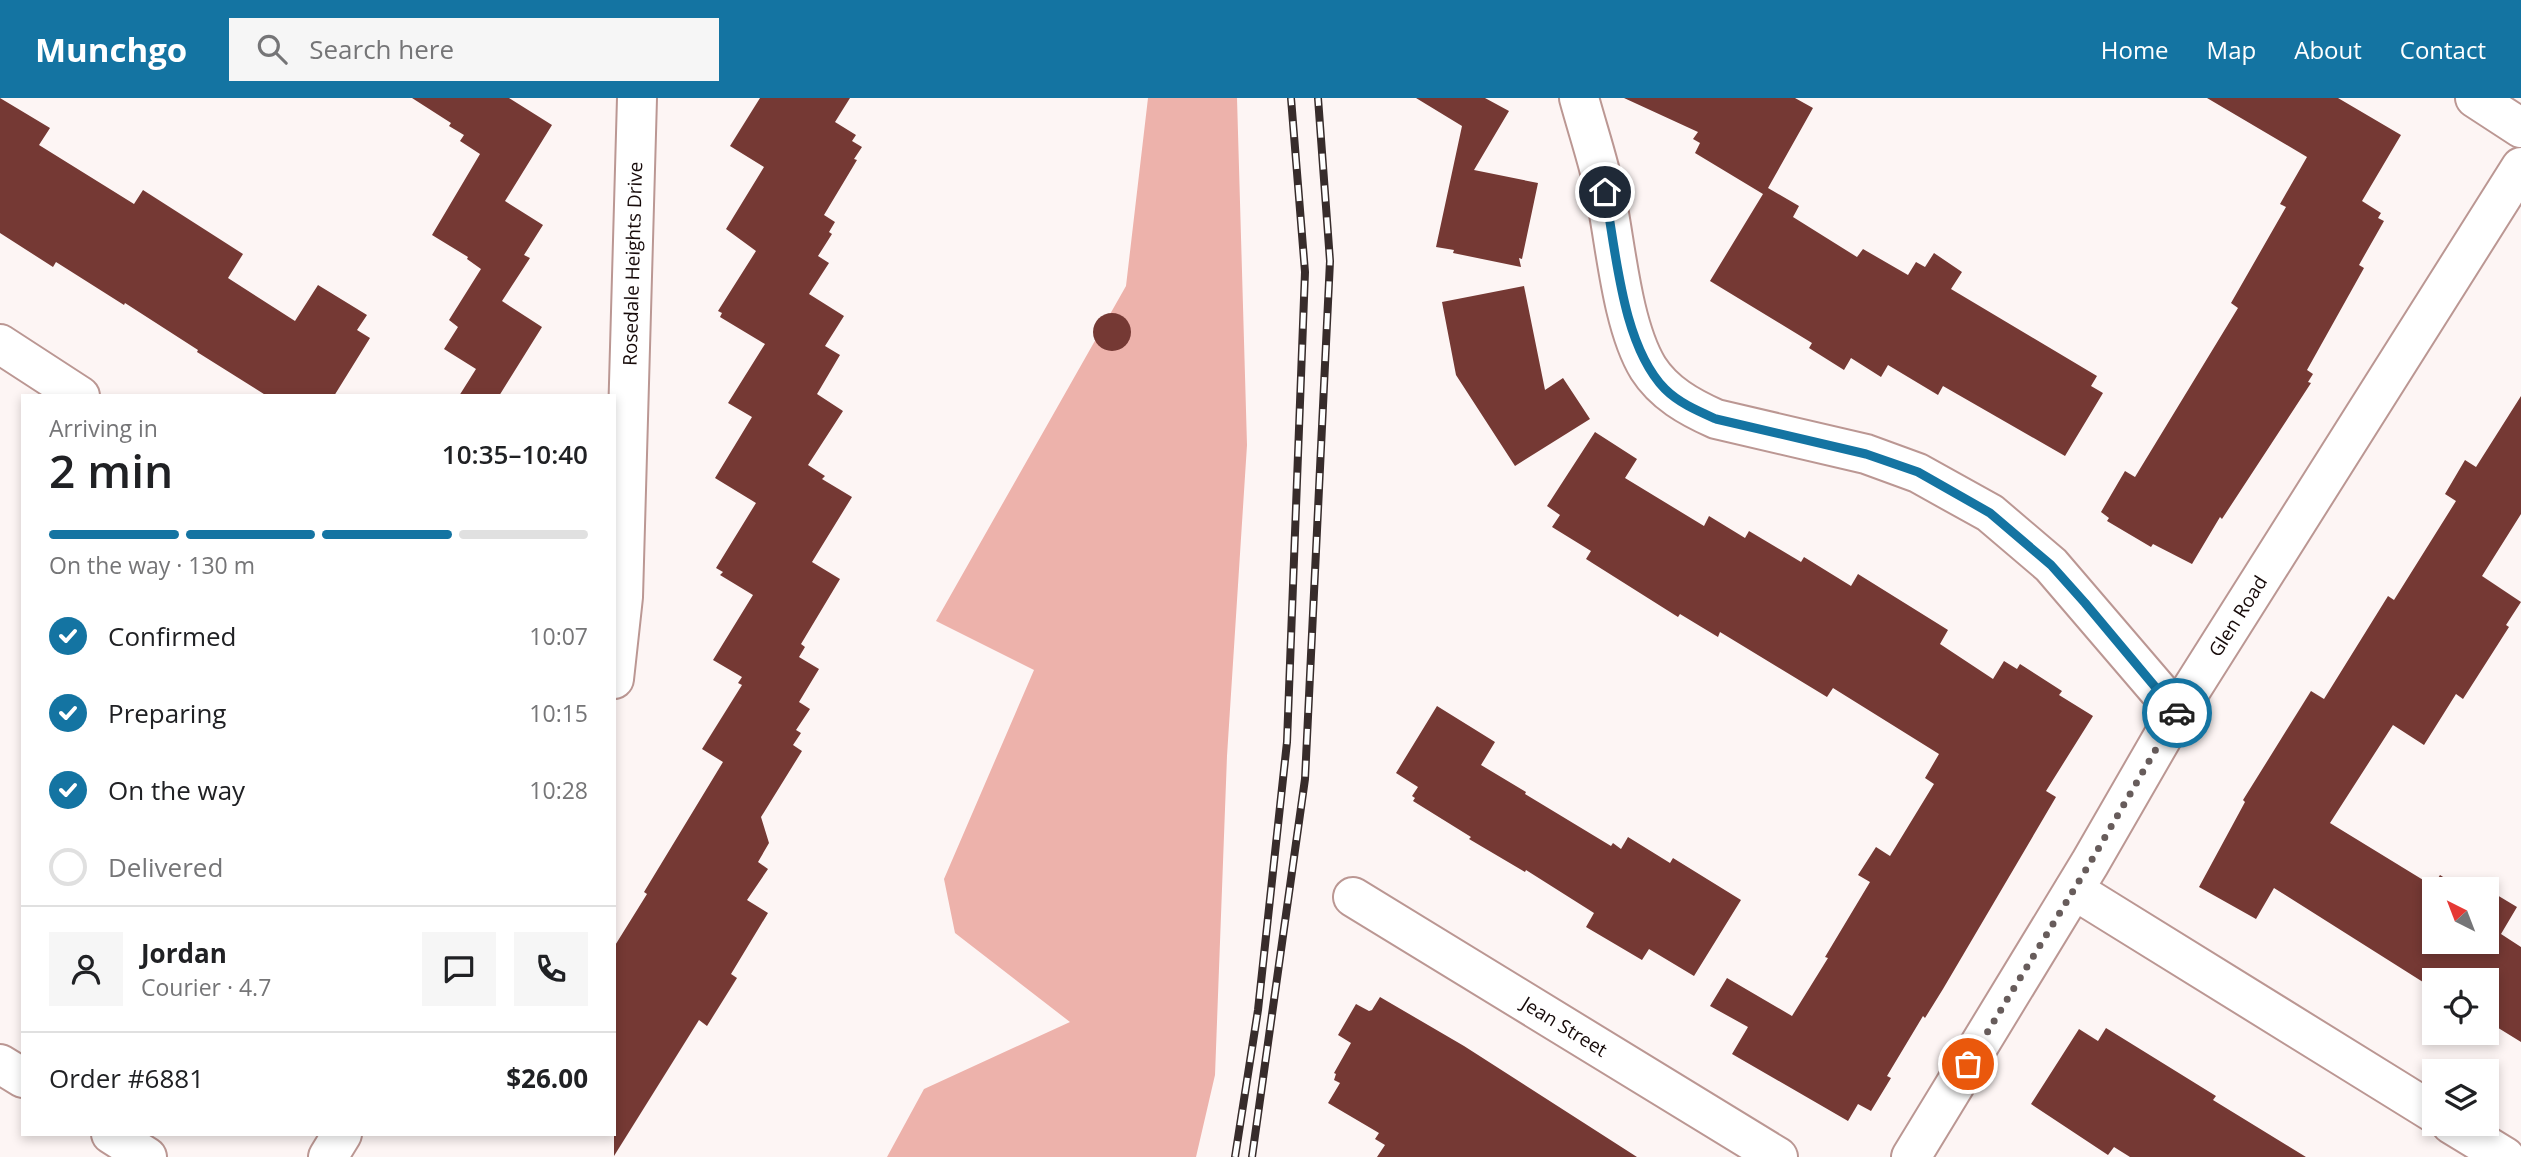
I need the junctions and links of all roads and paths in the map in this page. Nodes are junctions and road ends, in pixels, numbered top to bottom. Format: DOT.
graph roads {
  1 [pos="637,98"];
  2 [pos="1579,98"];
  3 [pos="2475,98"];
  4 [pos="2521,128"];
  5 [pos="2521,167"];
  6 [pos="0,344"];
  7 [pos="77,394"];
  8 [pos="616,661"];
  9 [pos="2178,712"];
  10 [pos="2074,890"];
  11 [pos="1353,897"];
  12 [pos="0,1064"];
  13 [pos="21,1078"];
  14 [pos="2422,1106"];
  15 [pos="114,1136"];
  16 [pos="341,1136"];
  17 [pos="2471,1136"];
  18 [pos="147,1157"];
  19 [pos="328,1157"];
  20 [pos="1778,1157"];
  21 [pos="1911,1157"];
  22 [pos="2505,1157"];
  1 -- 8 [label="street, Rosedale Heights Drive"];
  2 -- 9 [label="street"];
  3 -- 4 [label="street"];
  5 -- 9 [label="street, Glen Road"];
  6 -- 7 [label="street"];
  9 -- 10 [label="street, Glen Road"];
  10 -- 14 [label="street"];
  10 -- 21 [label="street, Glen Road"];
  11 -- 20 [label="street, Jean Street"];
  12 -- 13 [label="street"];
  15 -- 18 [label="street"];
  16 -- 19 [label="street"];
  17 -- 22 [label="street"];
}
